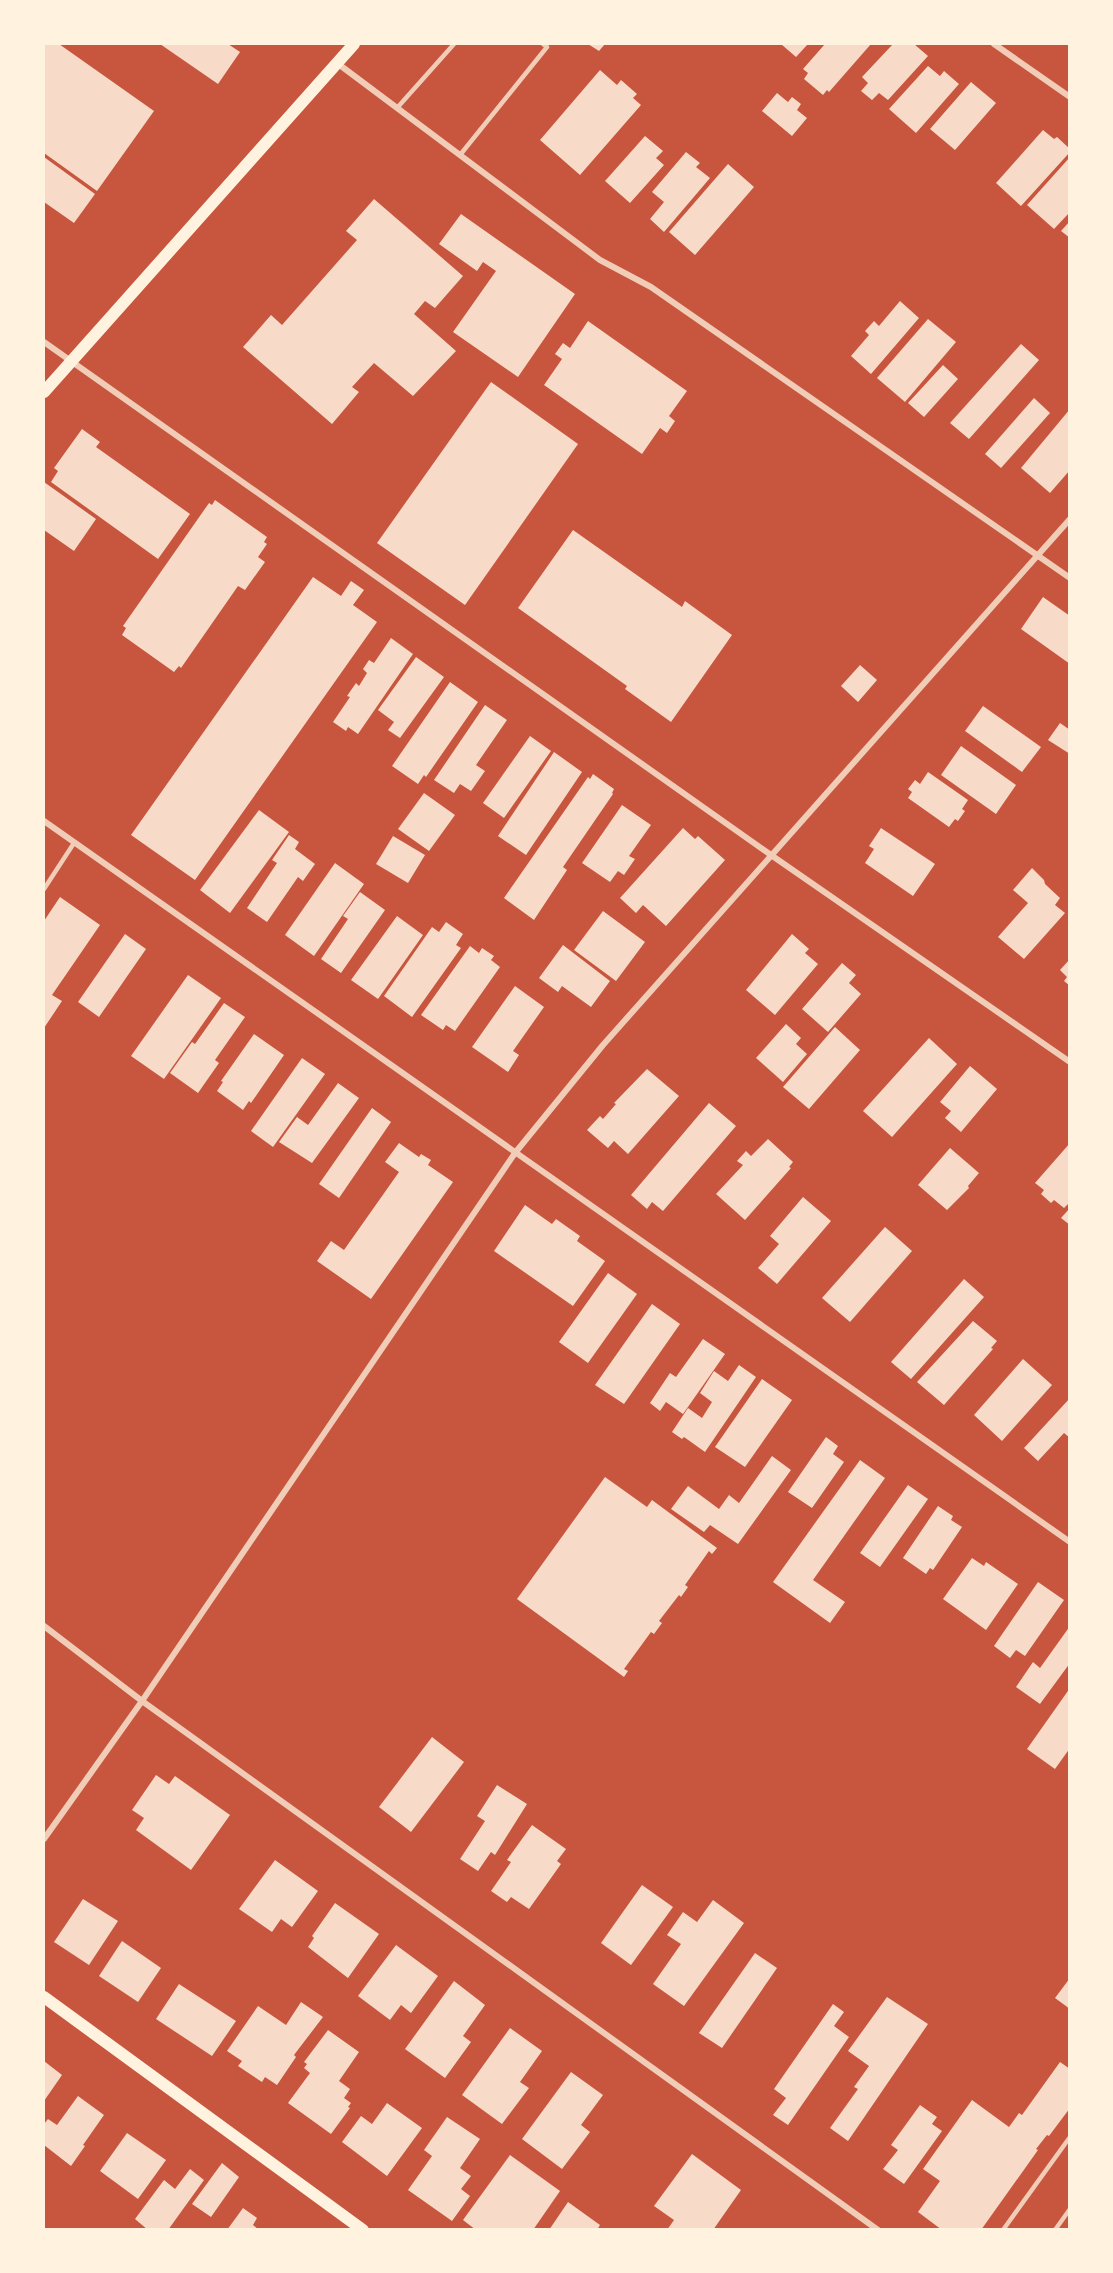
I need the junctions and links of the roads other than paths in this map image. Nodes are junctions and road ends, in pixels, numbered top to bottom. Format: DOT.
graph roads {
  1 [pos="354,44"];
  2 [pos="454,44"];
  3 [pos="543,44"];
  4 [pos="994,44"];
  5 [pos="336,63"];
  6 [pos="1070,97"];
  7 [pos="397,108"];
  8 [pos="460,155"];
  9 [pos="44,342"];
  10 [pos="71,361"];
  11 [pos="44,392"];
  12 [pos="1070,519"];
  13 [pos="1037,555"];
  14 [pos="1070,578"];
  15 [pos="44,822"];
  16 [pos="74,843"];
  17 [pos="771,855"];
  18 [pos="44,889"];
  19 [pos="1070,1062"];
  20 [pos="515,1154"];
  21 [pos="1070,1542"];
  22 [pos="44,1626"];
  23 [pos="142,1701"];
  24 [pos="44,1839"];
  25 [pos="44,1997"];
  26 [pos="1070,2137"];
  27 [pos="1070,2209"];
  28 [pos="363,2229"];
  29 [pos="878,2229"];
  30 [pos="1003,2229"];
  31 [pos="1055,2229"];
  1 -- 5 [label="main road"];
  2 -- 7 [label="lane"];
  3 -- 8 [label="lane"];
  4 -- 6 [label="street"];
  5 -- 7 [label="street"];
  5 -- 10 [label="main road"];
  7 -- 8 [label="street"];
  8 -- 13 [label="street"];
  9 -- 10 [label="street"];
  10 -- 11 [label="main road"];
  10 -- 17 [label="street"];
  12 -- 13 [label="street"];
  13 -- 14 [label="street"];
  13 -- 17 [label="street"];
  15 -- 16 [label="street"];
  16 -- 18 [label="lane"];
  16 -- 20 [label="street"];
  17 -- 19 [label="street"];
  17 -- 20 [label="street"];
  20 -- 21 [label="street"];
  20 -- 23 [label="street"];
  22 -- 23 [label="street"];
  23 -- 24 [label="street"];
  23 -- 29 [label="street"];
  25 -- 28 [label="main road"];
  26 -- 30 [label="lane"];
  27 -- 31 [label="lane"];
}
